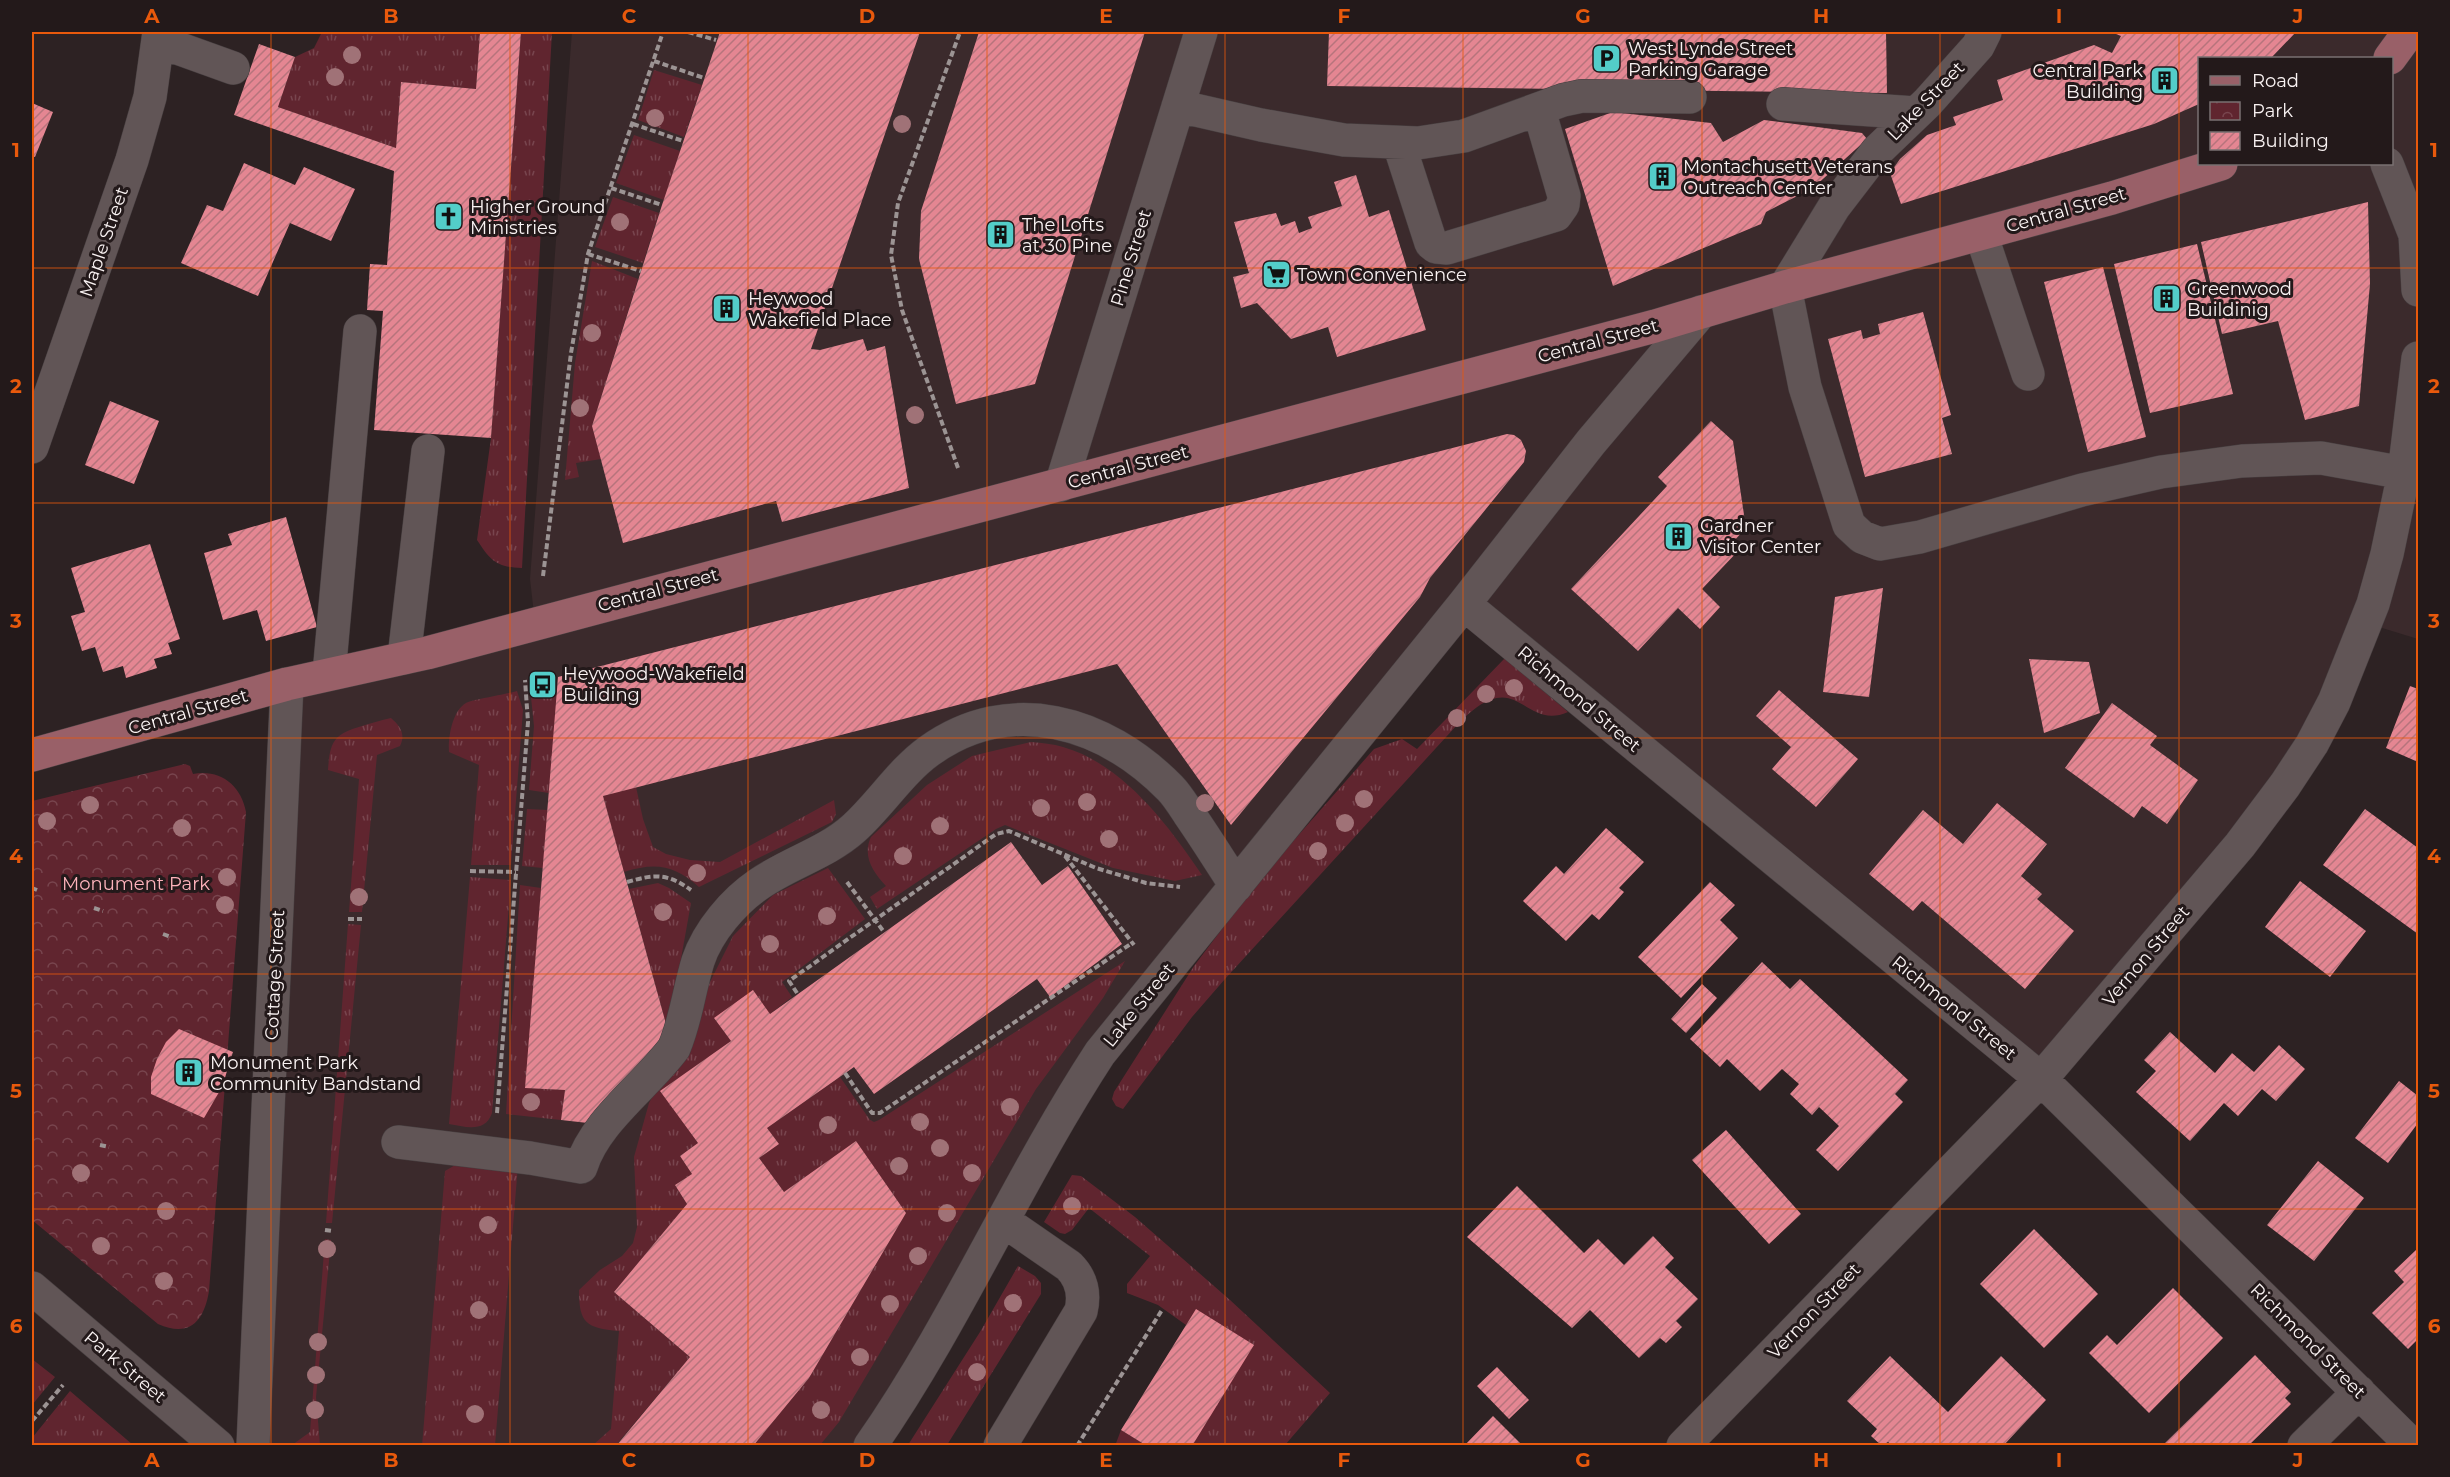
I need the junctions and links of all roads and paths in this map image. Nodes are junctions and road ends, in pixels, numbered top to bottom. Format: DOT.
graph roads {
  1 [pos="663,32"];
  2 [pos="688,32"];
  3 [pos="960,32"];
  4 [pos="1202,32"];
  5 [pos="1985,32"];
  6 [pos="2409,32"];
  7 [pos="159,36"];
  8 [pos="716,40"];
  9 [pos="2391,57"];
  10 [pos="654,61"];
  11 [pos="233,68"];
  12 [pos="704,78"];
  13 [pos="1690,97"];
  14 [pos="1783,104"];
  15 [pos="1178,106"];
  16 [pos="1539,110"];
  17 [pos="1916,113"];
  18 [pos="633,124"];
  19 [pos="683,141"];
  20 [pos="1399,144"];
  21 [pos="2218,165"];
  22 [pos="2387,165"];
  23 [pos="611,188"];
  24 [pos="662,205"];
  25 [pos="1981,234"];
  26 [pos="588,254"];
  27 [pos="641,271"];
  28 [pos="1785,287"];
  29 [pos="2418,290"];
  30 [pos="1701,312"];
  31 [pos="360,331"];
  32 [pos="2418,358"];
  33 [pos="2028,374"];
  34 [pos="32,447"];
  35 [pos="428,450"];
  36 [pos="958,468"];
  37 [pos="2404,473"];
  38 [pos="1061,485"];
  39 [pos="543,576"];
  40 [pos="1464,604"];
  41 [pos="404,658"];
  42 [pos="329,674"];
  43 [pos="525,680"];
  44 [pos="288,684"];
  45 [pos="32,754"];
  46 [pos="823,849"];
  47 [pos="1064,855"];
  48 [pos="470,871"];
  49 [pos="516,872"];
  50 [pos="627,882"];
  51 [pos="32,888"];
  52 [pos="37,890"];
  53 [pos="1232,890"];
  54 [pos="94,908"];
  55 [pos="103,911"];
  56 [pos="725,916"];
  57 [pos="348,919"];
  58 [pos="362,919"];
  59 [pos="875,920"];
  60 [pos="884,932"];
  61 [pos="163,934"];
  62 [pos="171,937"];
  63 [pos="1133,943"];
  64 [pos="1160,979"];
  65 [pos="798,993"];
  66 [pos="845,1073"];
  67 [pos="2041,1079"];
  68 [pos="497,1120"];
  69 [pos="398,1142"];
  70 [pos="100,1144"];
  71 [pos="109,1147"];
  72 [pos="1004,1221"];
  73 [pos="325,1230"];
  74 [pos="332,1231"];
  75 [pos="32,1288"];
  76 [pos="1162,1310"];
  77 [pos="63,1384"];
  78 [pos="2359,1392"];
  79 [pos="32,1421"];
  80 [pos="218,1446"];
  81 [pos="253,1446"];
  82 [pos="870,1446"];
  83 [pos="1000,1446"];
  84 [pos="1077,1446"];
  85 [pos="1683,1446"];
  86 [pos="2304,1446"];
  87 [pos="2413,1446"];
  1 -- 10 [label="path"];
  2 -- 8 [label="path"];
  3 -- 36 [label="path"];
  4 -- 15 [label="street, Pine Street"];
  5 -- 17 [label="street, Lake Street"];
  6 -- 9 [label="main road"];
  7 -- 11 [label="street"];
  7 -- 34 [label="street, Maple Street"];
  10 -- 12 [label="path"];
  10 -- 18 [label="path"];
  13 -- 16 [label="street"];
  14 -- 17 [label="street"];
  15 -- 20 [label="street"];
  15 -- 38 [label="street, Pine Street"];
  16 -- 20 [label="street"];
  16 -- 20 [label="street"];
  17 -- 28 [label="street, Lake Street"];
  18 -- 19 [label="path"];
  18 -- 23 [label="path"];
  21 -- 25 [label="main road, Central Street"];
  22 -- 29 [label="street"];
  23 -- 24 [label="path"];
  23 -- 26 [label="path"];
  25 -- 28 [label="main road, Central Street"];
  25 -- 33 [label="street"];
  26 -- 27 [label="path"];
  26 -- 39 [label="path"];
  28 -- 30 [label="main road, Central Street"];
  28 -- 37 [label="street"];
  30 -- 38 [label="main road, Central Street"];
  30 -- 40 [label="street, Lake Street"];
  31 -- 42 [label="street"];
  32 -- 37 [label="street, Vernon Street"];
  35 -- 41 [label="street"];
  37 -- 67 [label="street, Vernon Street"];
  38 -- 41 [label="main road, Central Street"];
  40 -- 53 [label="street, Lake Street"];
  40 -- 67 [label="street, Richmond Street"];
  41 -- 42 [label="main road, Central Street"];
  42 -- 44 [label="main road, Central Street"];
  43 -- 49 [label="path"];
  44 -- 45 [label="main road, Central Street"];
  44 -- 81 [label="street, Cottage Street"];
  46 -- 53 [label="street"];
  46 -- 56 [label="street"];
  46 -- 59 [label="path"];
  47 -- 53 [label="path"];
  47 -- 59 [label="path"];
  47 -- 63 [label="path"];
  48 -- 49 [label="path"];
  49 -- 68 [label="path"];
  50 -- 56 [label="path"];
  51 -- 52 [label="path"];
  53 -- 64 [label="street, Lake Street"];
  54 -- 55 [label="path"];
  56 -- 69 [label="street"];
  57 -- 58 [label="path"];
  59 -- 60 [label="path"];
  59 -- 65 [label="path"];
  61 -- 62 [label="path"];
  63 -- 64 [label="path"];
  63 -- 66 [label="path"];
  64 -- 72 [label="street, Lake Street"];
  67 -- 78 [label="street, Richmond Street"];
  67 -- 85 [label="street, Vernon Street"];
  70 -- 71 [label="path"];
  72 -- 82 [label="street, Lake Street"];
  72 -- 83 [label="street"];
  73 -- 74 [label="path"];
  75 -- 80 [label="street, Park Street"];
  76 -- 84 [label="path"];
  77 -- 79 [label="path"];
  78 -- 86 [label="street"];
  78 -- 87 [label="street, Richmond Street"];
}
